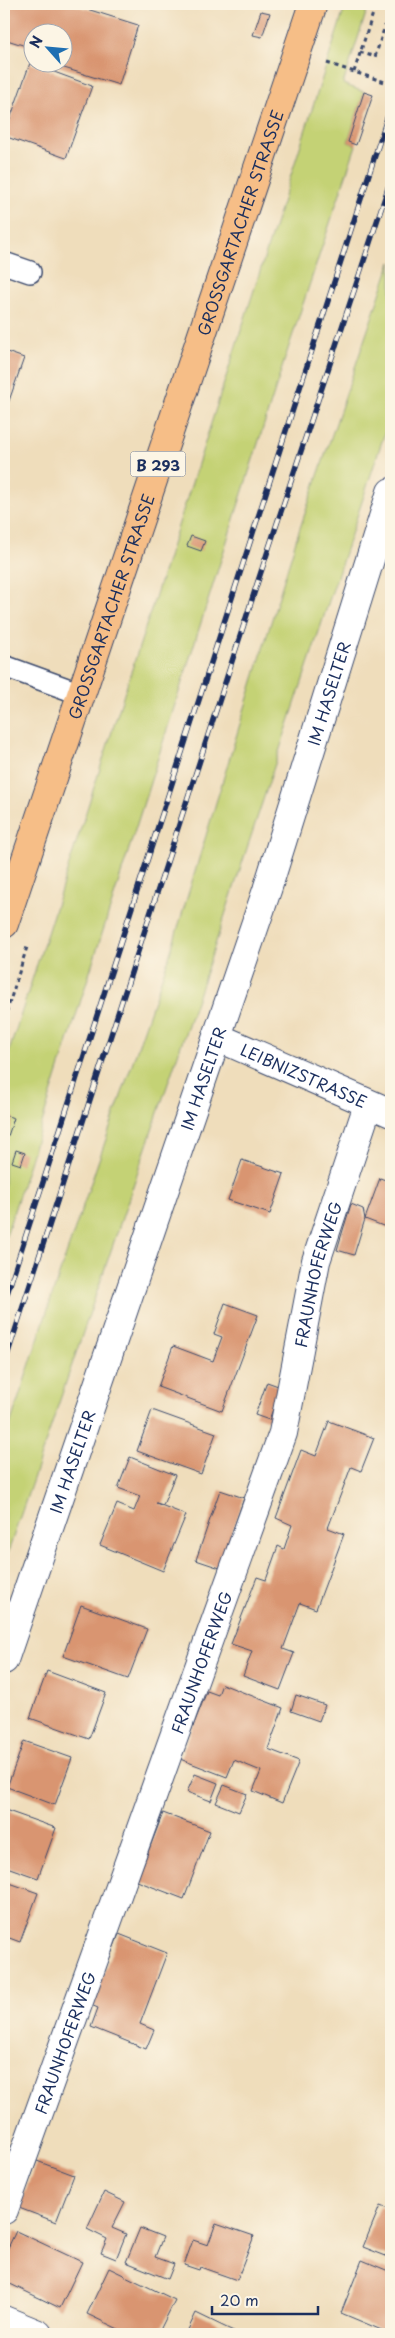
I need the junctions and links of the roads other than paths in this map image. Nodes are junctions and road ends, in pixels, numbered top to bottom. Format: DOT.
graph roads {
  1 [pos="313,4"];
  2 [pos="4,263"];
  3 [pos="30,272"];
  4 [pos="391,492"];
  5 [pos="4,666"];
  6 [pos="81,694"];
  7 [pos="4,924"];
  8 [pos="217,1036"];
  9 [pos="380,1109"];
  10 [pos="4,1660"];
  11 [pos="4,2210"];
  12 [pos="4,2320"];
  13 [pos="38,2334"];
  1 -- 6 [label="main road, GROSSGARTACHER STRASSE / B 293"];
  2 -- 3 [label="lane"];
  4 -- 8 [label="street, IM HASELTER"];
  5 -- 6 [label="lane"];
  6 -- 7 [label="main road, GROSSGARTACHER STRASSE / B 293"];
  8 -- 9 [label="street, LEIBNIZSTRASSE"];
  8 -- 10 [label="street, IM HASELTER"];
  9 -- 11 [label="street, FRAUNHOFERWEG"];
  12 -- 13 [label="street"];
}
